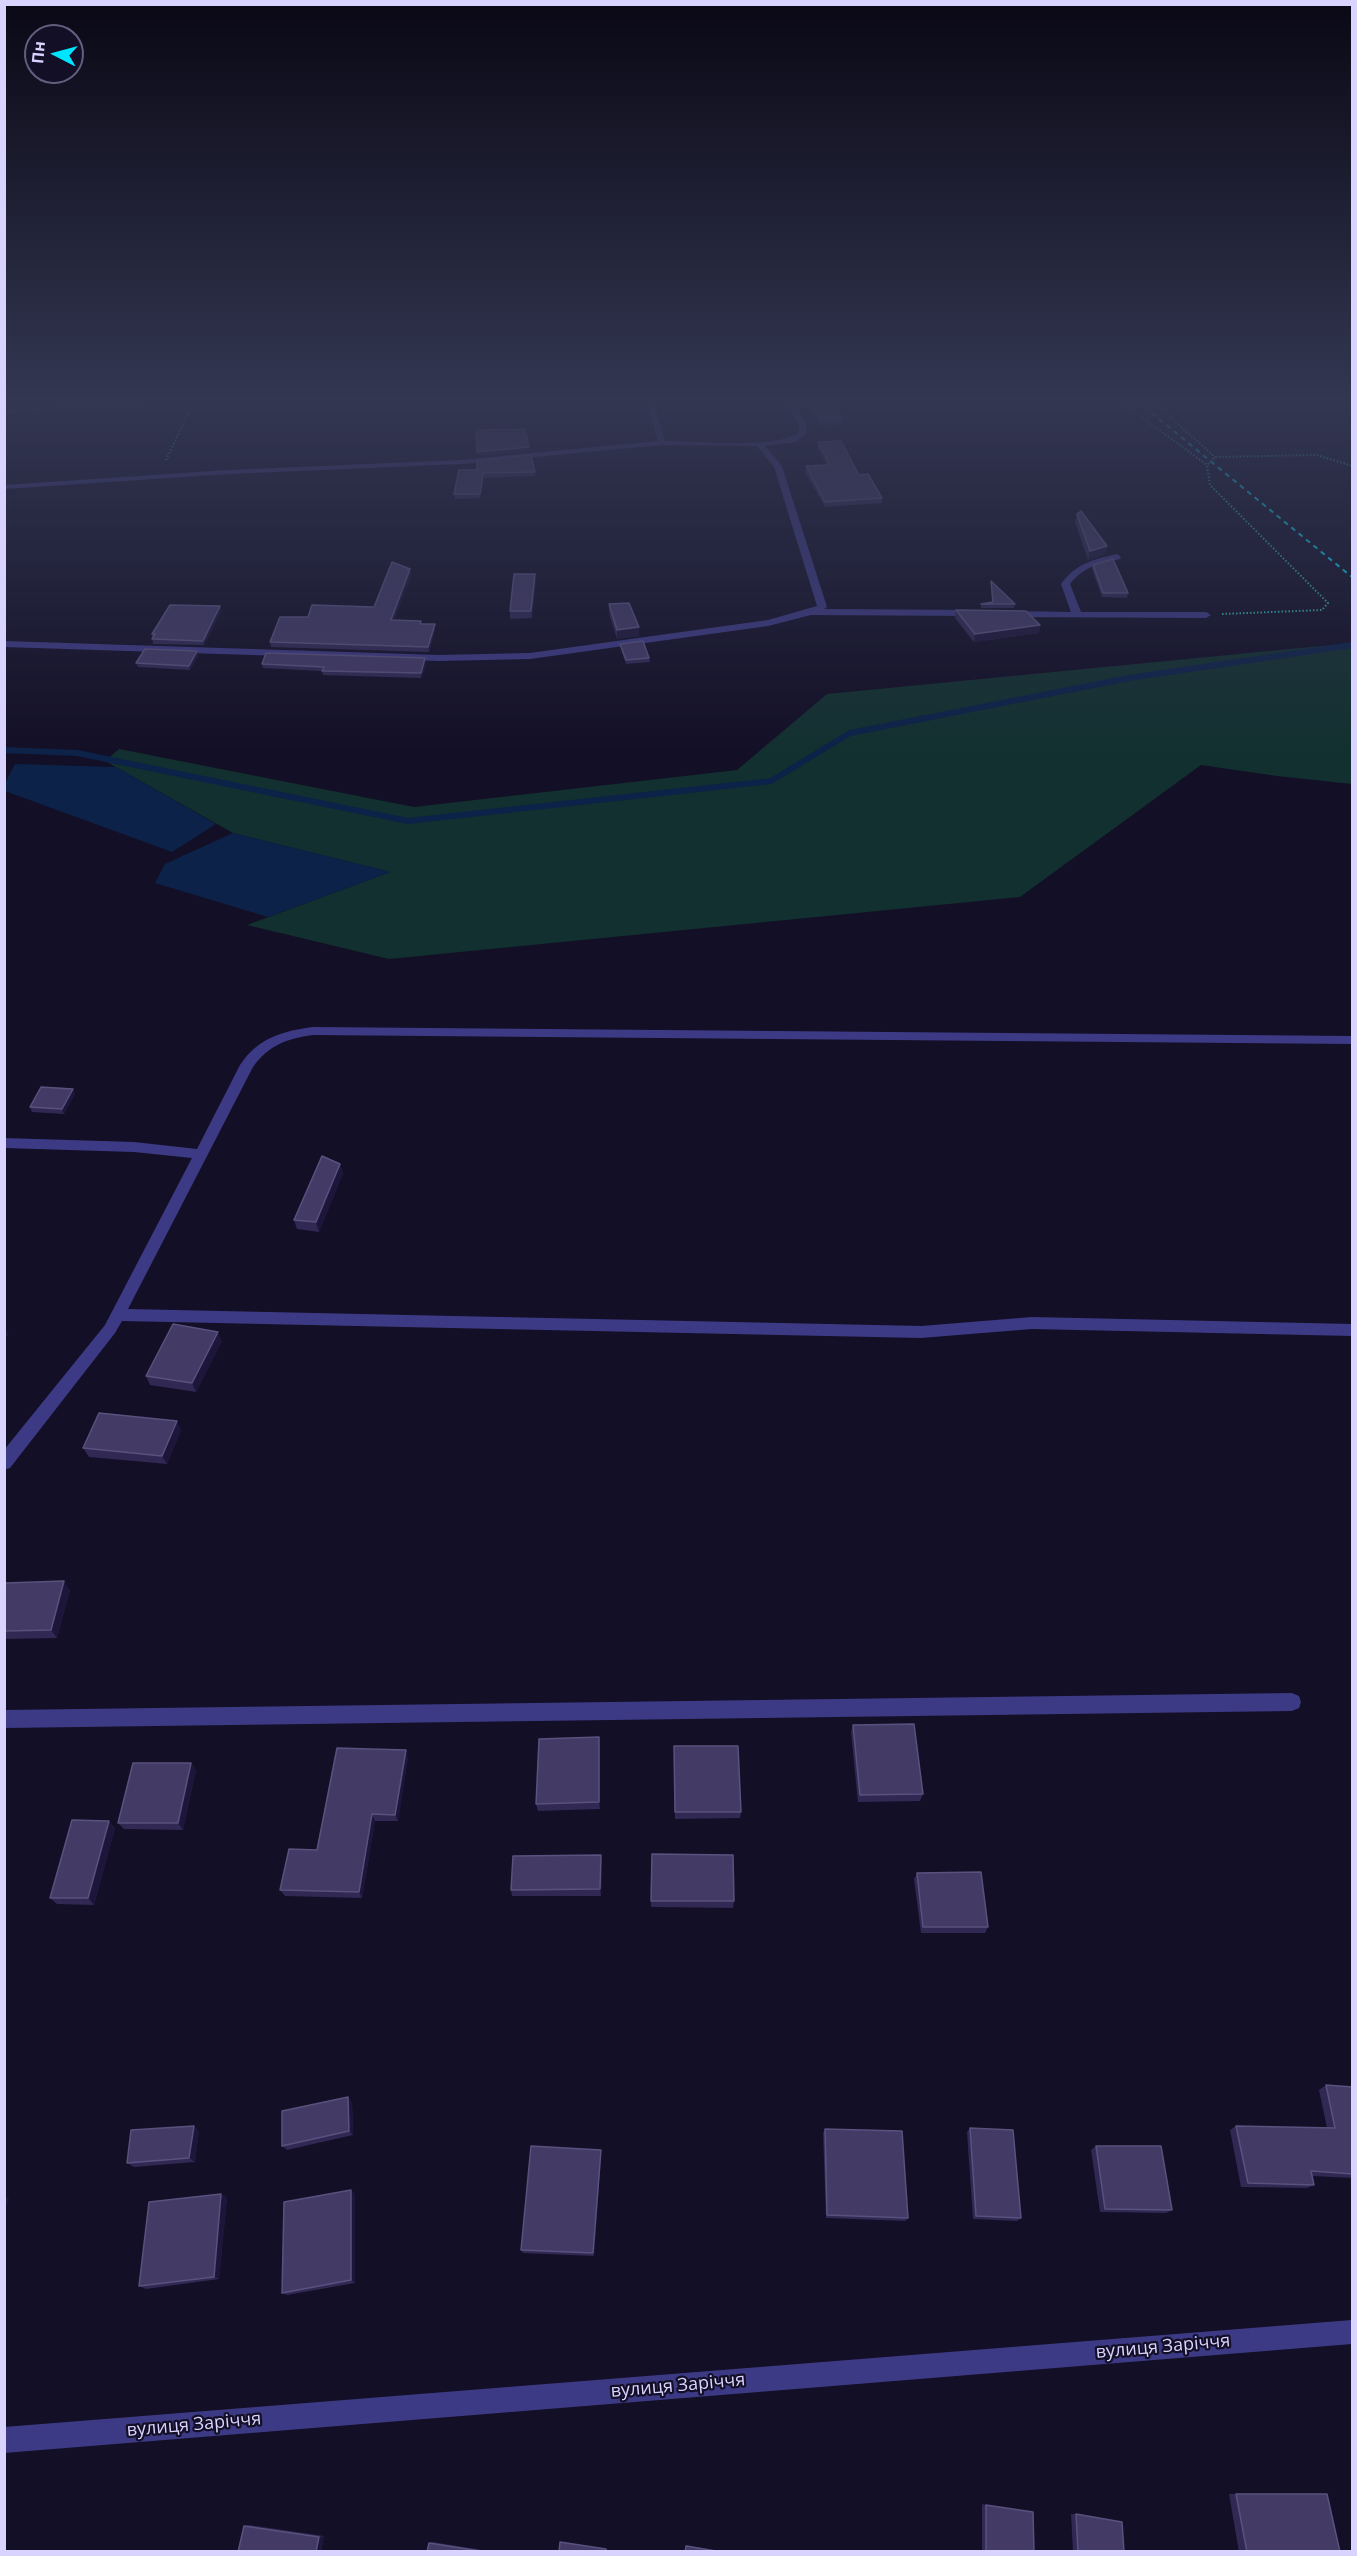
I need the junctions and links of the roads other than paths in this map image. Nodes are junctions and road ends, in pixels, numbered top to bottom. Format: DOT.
graph roads {
  1 [pos="795,520"];
  2 [pos="1117,557"];
  3 [pos="811,612"];
  4 [pos="984,614"];
  5 [pos="996,614"];
  6 [pos="1077,614"];
  7 [pos="1206,615"];
  8 [pos="4,644"];
  9 [pos="1353,1040"];
  10 [pos="4,1143"];
  11 [pos="201,1154"];
  12 [pos="117,1315"];
  13 [pos="1353,1330"];
  14 [pos="4,1463"];
  15 [pos="1292,1702"];
  16 [pos="4,1719"];
  17 [pos="1353,2332"];
  18 [pos="4,2440"];
  1 -- 3 [label="street"];
  2 -- 6 [label="street"];
  3 -- 4 [label="street"];
  3 -- 8 [label="street"];
  5 -- 6 [label="street"];
  6 -- 7 [label="street"];
  9 -- 11 [label="street"];
  10 -- 11 [label="street"];
  11 -- 12 [label="street"];
  12 -- 13 [label="street"];
  12 -- 14 [label="street"];
  15 -- 16 [label="street"];
  17 -- 18 [label="street, вулиця Заріччя"];
}
